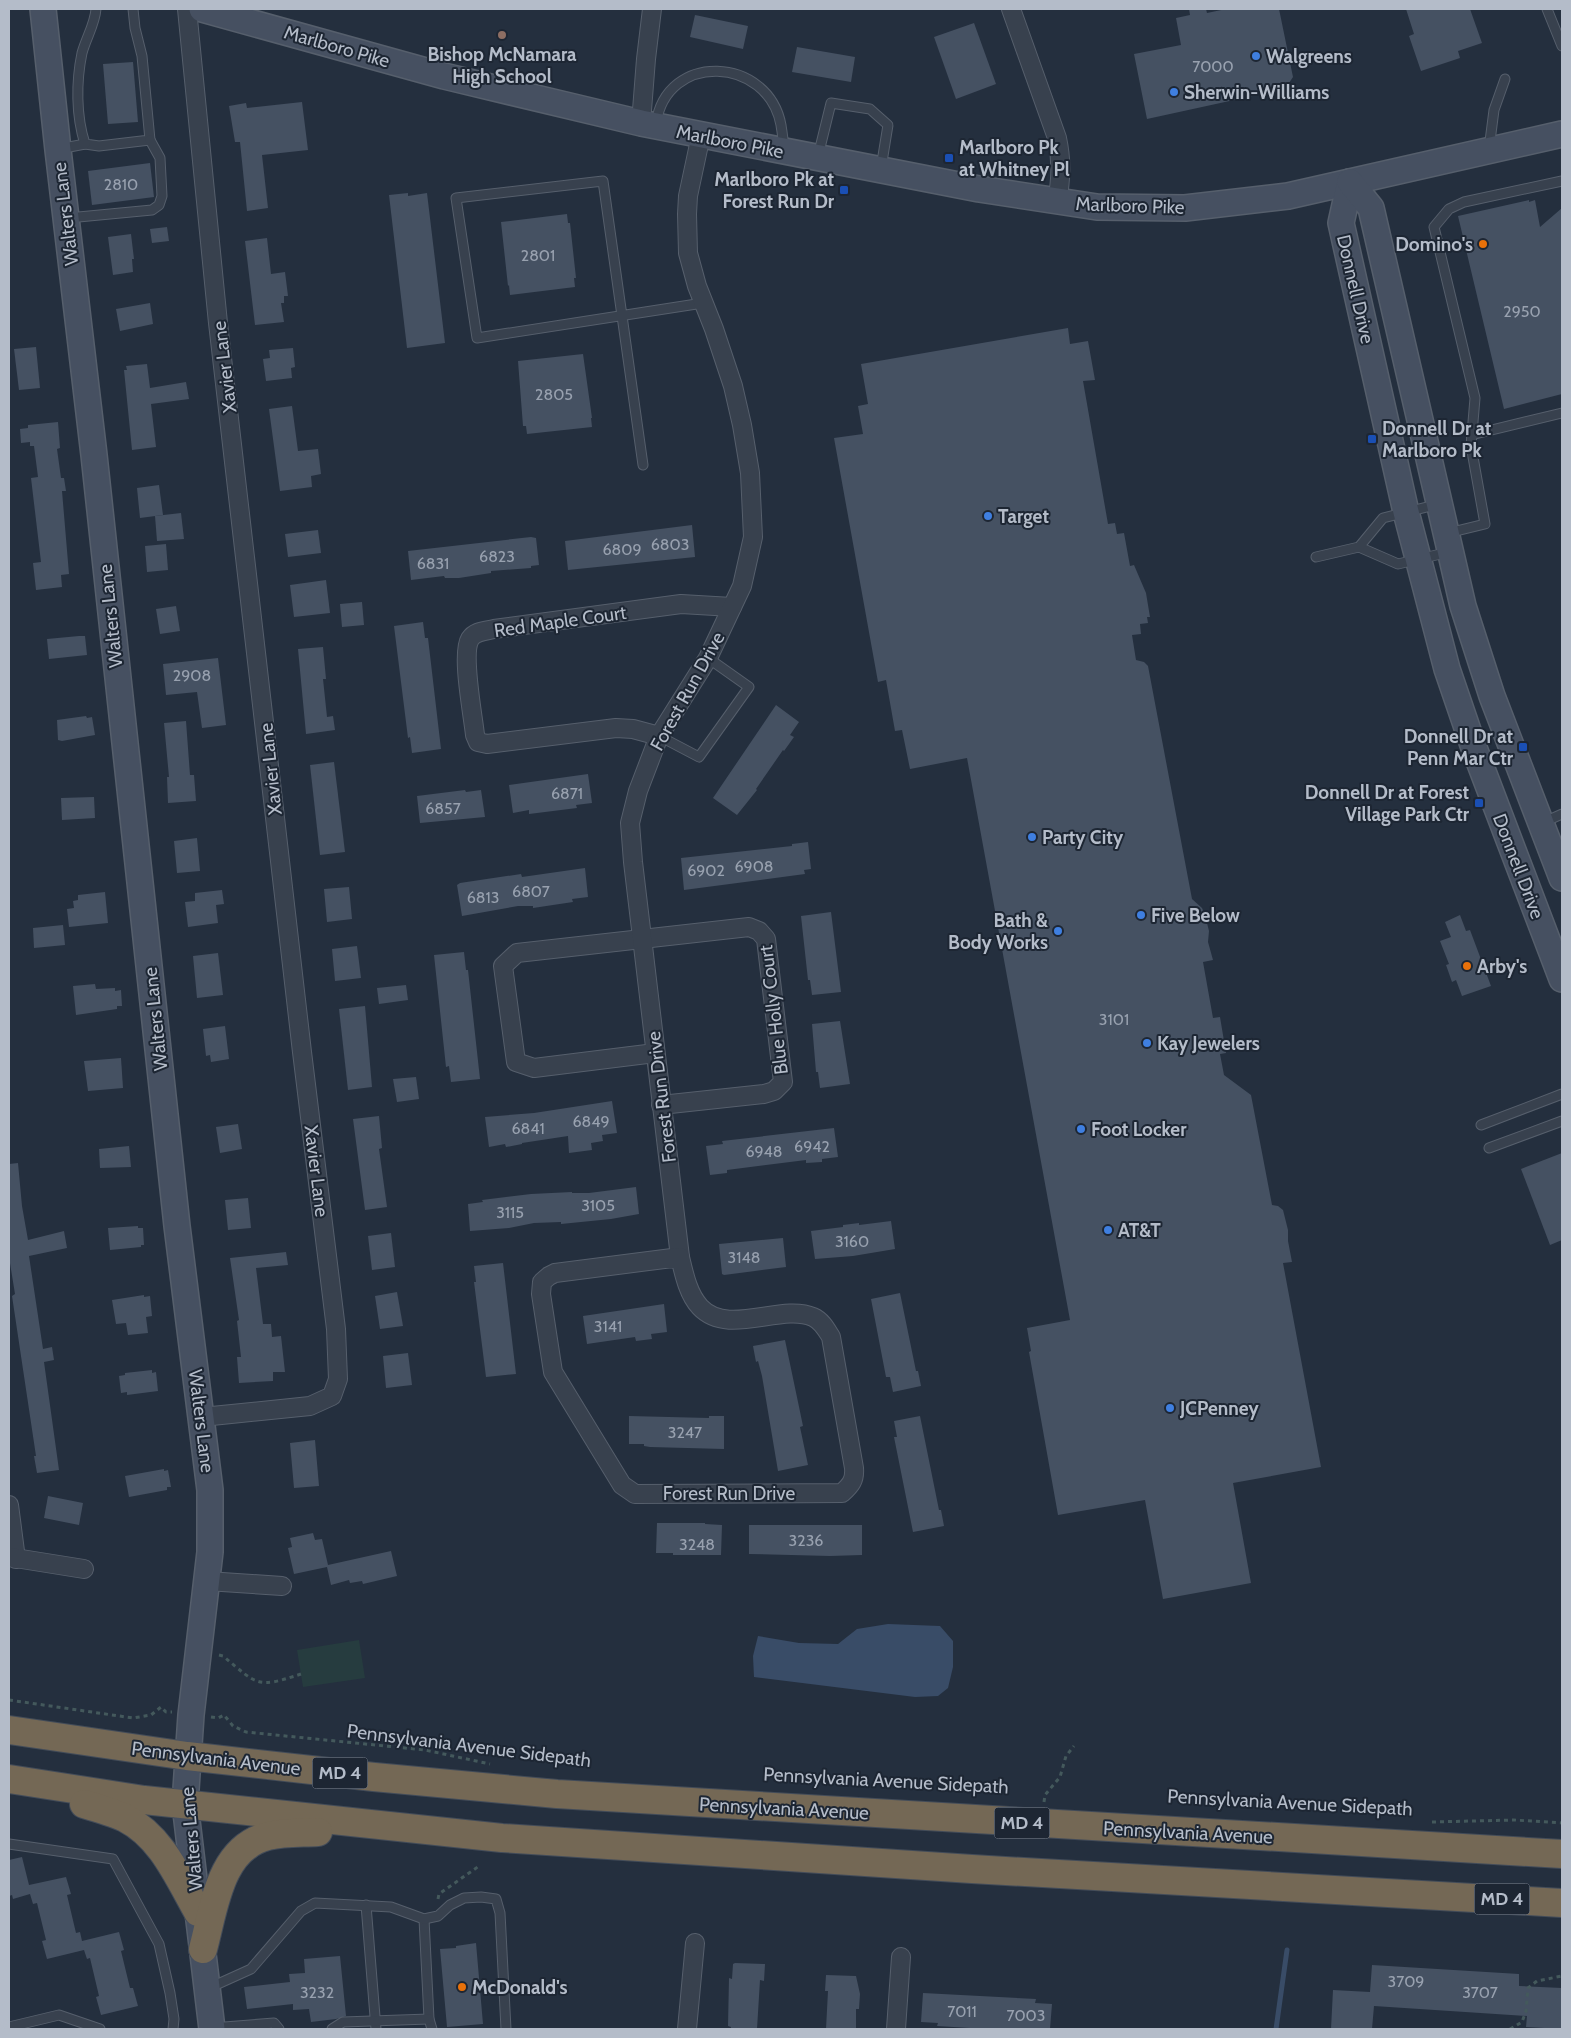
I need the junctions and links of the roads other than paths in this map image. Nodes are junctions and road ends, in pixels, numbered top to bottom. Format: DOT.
graph roads {
  1 [pos="44,9"];
  2 [pos="96,9"];
  3 [pos="133,9"];
  4 [pos="188,9"];
  5 [pos="202,9"];
  6 [pos="652,9"];
  7 [pos="1011,9"];
  8 [pos="1547,9"];
  9 [pos="232,13"];
  10 [pos="1562,46"];
  11 [pos="1505,79"];
  12 [pos="648,125"];
  13 [pos="1562,134"];
  14 [pos="701,136"];
  15 [pos="150,140"];
  16 [pos="85,144"];
  17 [pos="58,150"];
  18 [pos="1489,150"];
  19 [pos="782,152"];
  20 [pos="818,159"];
  21 [pos="881,171"];
  22 [pos="1562,181"];
  23 [pos="1350,182"];
  24 [pos="1057,202"];
  25 [pos="66,219"];
  26 [pos="703,302"];
  27 [pos="623,315"];
  28 [pos="1562,413"];
  29 [pos="1471,435"];
  30 [pos="643,465"];
  31 [pos="1439,504"];
  32 [pos="1406,512"];
  33 [pos="1448,543"];
  34 [pos="1359,547"];
  35 [pos="1316,557"];
  36 [pos="1417,560"];
  37 [pos="732,607"];
  38 [pos="708,658"];
  39 [pos="659,736"];
  40 [pos="1552,819"];
  41 [pos="1562,878"];
  42 [pos="644,940"];
  43 [pos="1562,979"];
  44 [pos="655,1053"];
  45 [pos="1562,1094"];
  46 [pos="661,1105"];
  47 [pos="1562,1121"];
  48 [pos="1481,1125"];
  49 [pos="1489,1148"];
  50 [pos="680,1257"];
  51 [pos="202,1418"];
  52 [pos="9,1505"];
  53 [pos="12,1558"];
  54 [pos="84,1569"];
  55 [pos="207,1581"];
  56 [pos="282,1586"];
  57 [pos="9,1730"];
  58 [pos="187,1756"];
  59 [pos="10,1779"];
  60 [pos="185,1804"];
  61 [pos="404,1828"];
  62 [pos="9,1844"];
  63 [pos="1562,1854"];
  64 [pos="1562,1903"];
  65 [pos="366,1906"];
  66 [pos="198,1912"];
  67 [pos="424,1919"];
  68 [pos="695,1943"];
  69 [pos="203,1949"];
  70 [pos="901,1957"];
  71 [pos="208,1989"];
  72 [pos="429,2019"];
  73 [pos="375,2026"];
  74 [pos="9,2027"];
  75 [pos="100,2029"];
  76 [pos="173,2029"];
  77 [pos="212,2029"];
  78 [pos="279,2029"];
  79 [pos="332,2029"];
  80 [pos="432,2029"];
  81 [pos="506,2029"];
  82 [pos="687,2029"];
  83 [pos="896,2029"];
  1 -- 17 [label="street, Walters Lane"];
  2 -- 16 [label="lane"];
  3 -- 15 [label="lane"];
  4 -- 51 [label="street, Xavier Lane"];
  5 -- 9 [label="street, Marlboro Pike"];
  6 -- 12 [label="street"];
  7 -- 24 [label="street"];
  8 -- 10 [label="lane"];
  9 -- 12 [label="street, Marlboro Pike"];
  11 -- 18 [label="lane"];
  12 -- 14 [label="street, Marlboro Pike"];
  12 -- 19 [label="lane"];
  13 -- 18 [label="street, Marlboro Pike"];
  14 -- 19 [label="street, Marlboro Pike"];
  14 -- 26 [label="street, Forest Run Drive"];
  15 -- 16 [label="lane"];
  15 -- 25 [label="lane"];
  16 -- 17 [label="lane"];
  17 -- 25 [label="street, Walters Lane"];
  18 -- 23 [label="street, Marlboro Pike"];
  19 -- 20 [label="street, Marlboro Pike"];
  20 -- 21 [label="street, Marlboro Pike"];
  20 -- 21 [label="lane"];
  21 -- 24 [label="street, Marlboro Pike"];
  22 -- 29 [label="lane"];
  23 -- 24 [label="street, Marlboro Pike"];
  23 -- 31 [label="street, Donnell Drive"];
  23 -- 32 [label="street, Donnell Drive"];
  25 -- 51 [label="street, Walters Lane"];
  26 -- 27 [label="lane"];
  26 -- 37 [label="street, Forest Run Drive"];
  27 -- 27 [label="lane"];
  27 -- 30 [label="lane"];
  28 -- 29 [label="lane"];
  29 -- 33 [label="lane"];
  31 -- 32 [label="lane"];
  31 -- 33 [label="street, Donnell Drive"];
  32 -- 34 [label="lane"];
  32 -- 36 [label="street, Donnell Drive"];
  33 -- 36 [label="lane"];
  33 -- 40 [label="street, Donnell Drive"];
  34 -- 35 [label="lane"];
  34 -- 36 [label="lane"];
  36 -- 43 [label="street, Donnell Drive"];
  37 -- 38 [label="street, Forest Run Drive"];
  37 -- 39 [label="street, Red Maple Court"];
  38 -- 39 [label="street, Forest Run Drive"];
  38 -- 39 [label="lane, Red Maple Court"];
  39 -- 42 [label="street, Forest Run Drive"];
  40 -- 41 [label="street, Donnell Drive"];
  42 -- 44 [label="street, Forest Run Drive"];
  42 -- 44 [label="street"];
  42 -- 46 [label="street, Blue Holly Court"];
  44 -- 46 [label="street, Forest Run Drive"];
  45 -- 48 [label="lane"];
  46 -- 50 [label="street, Forest Run Drive"];
  47 -- 49 [label="lane"];
  50 -- 50 [label="street, Forest Run Drive"];
  51 -- 55 [label="street, Walters Lane"];
  52 -- 53 [label="street"];
  53 -- 54 [label="street"];
  55 -- 56 [label="street"];
  55 -- 58 [label="street, Walters Lane"];
  57 -- 58 [label="highway, Pennsylvania Avenue / MD 4"];
  58 -- 60 [label="street, Walters Lane"];
  58 -- 63 [label="highway, Pennsylvania Avenue / MD 4"];
  59 -- 60 [label="highway, MD 4"];
  59 -- 66 [label="highway"];
  60 -- 61 [label="highway, MD 4"];
  60 -- 66 [label="street, Walters Lane"];
  61 -- 64 [label="highway, MD 4"];
  61 -- 69 [label="highway"];
  62 -- 76 [label="lane"];
  65 -- 67 [label="lane"];
  65 -- 71 [label="lane"];
  65 -- 73 [label="lane"];
  66 -- 69 [label="street, Walters Lane"];
  67 -- 72 [label="lane"];
  67 -- 81 [label="lane"];
  68 -- 82 [label="street"];
  69 -- 71 [label="street, Walters Lane"];
  70 -- 83 [label="street"];
  71 -- 77 [label="street, Walters Lane"];
  72 -- 73 [label="lane"];
  72 -- 80 [label="lane"];
  73 -- 79 [label="lane"];
  74 -- 75 [label="lane"];
  77 -- 78 [label="lane"];
}
